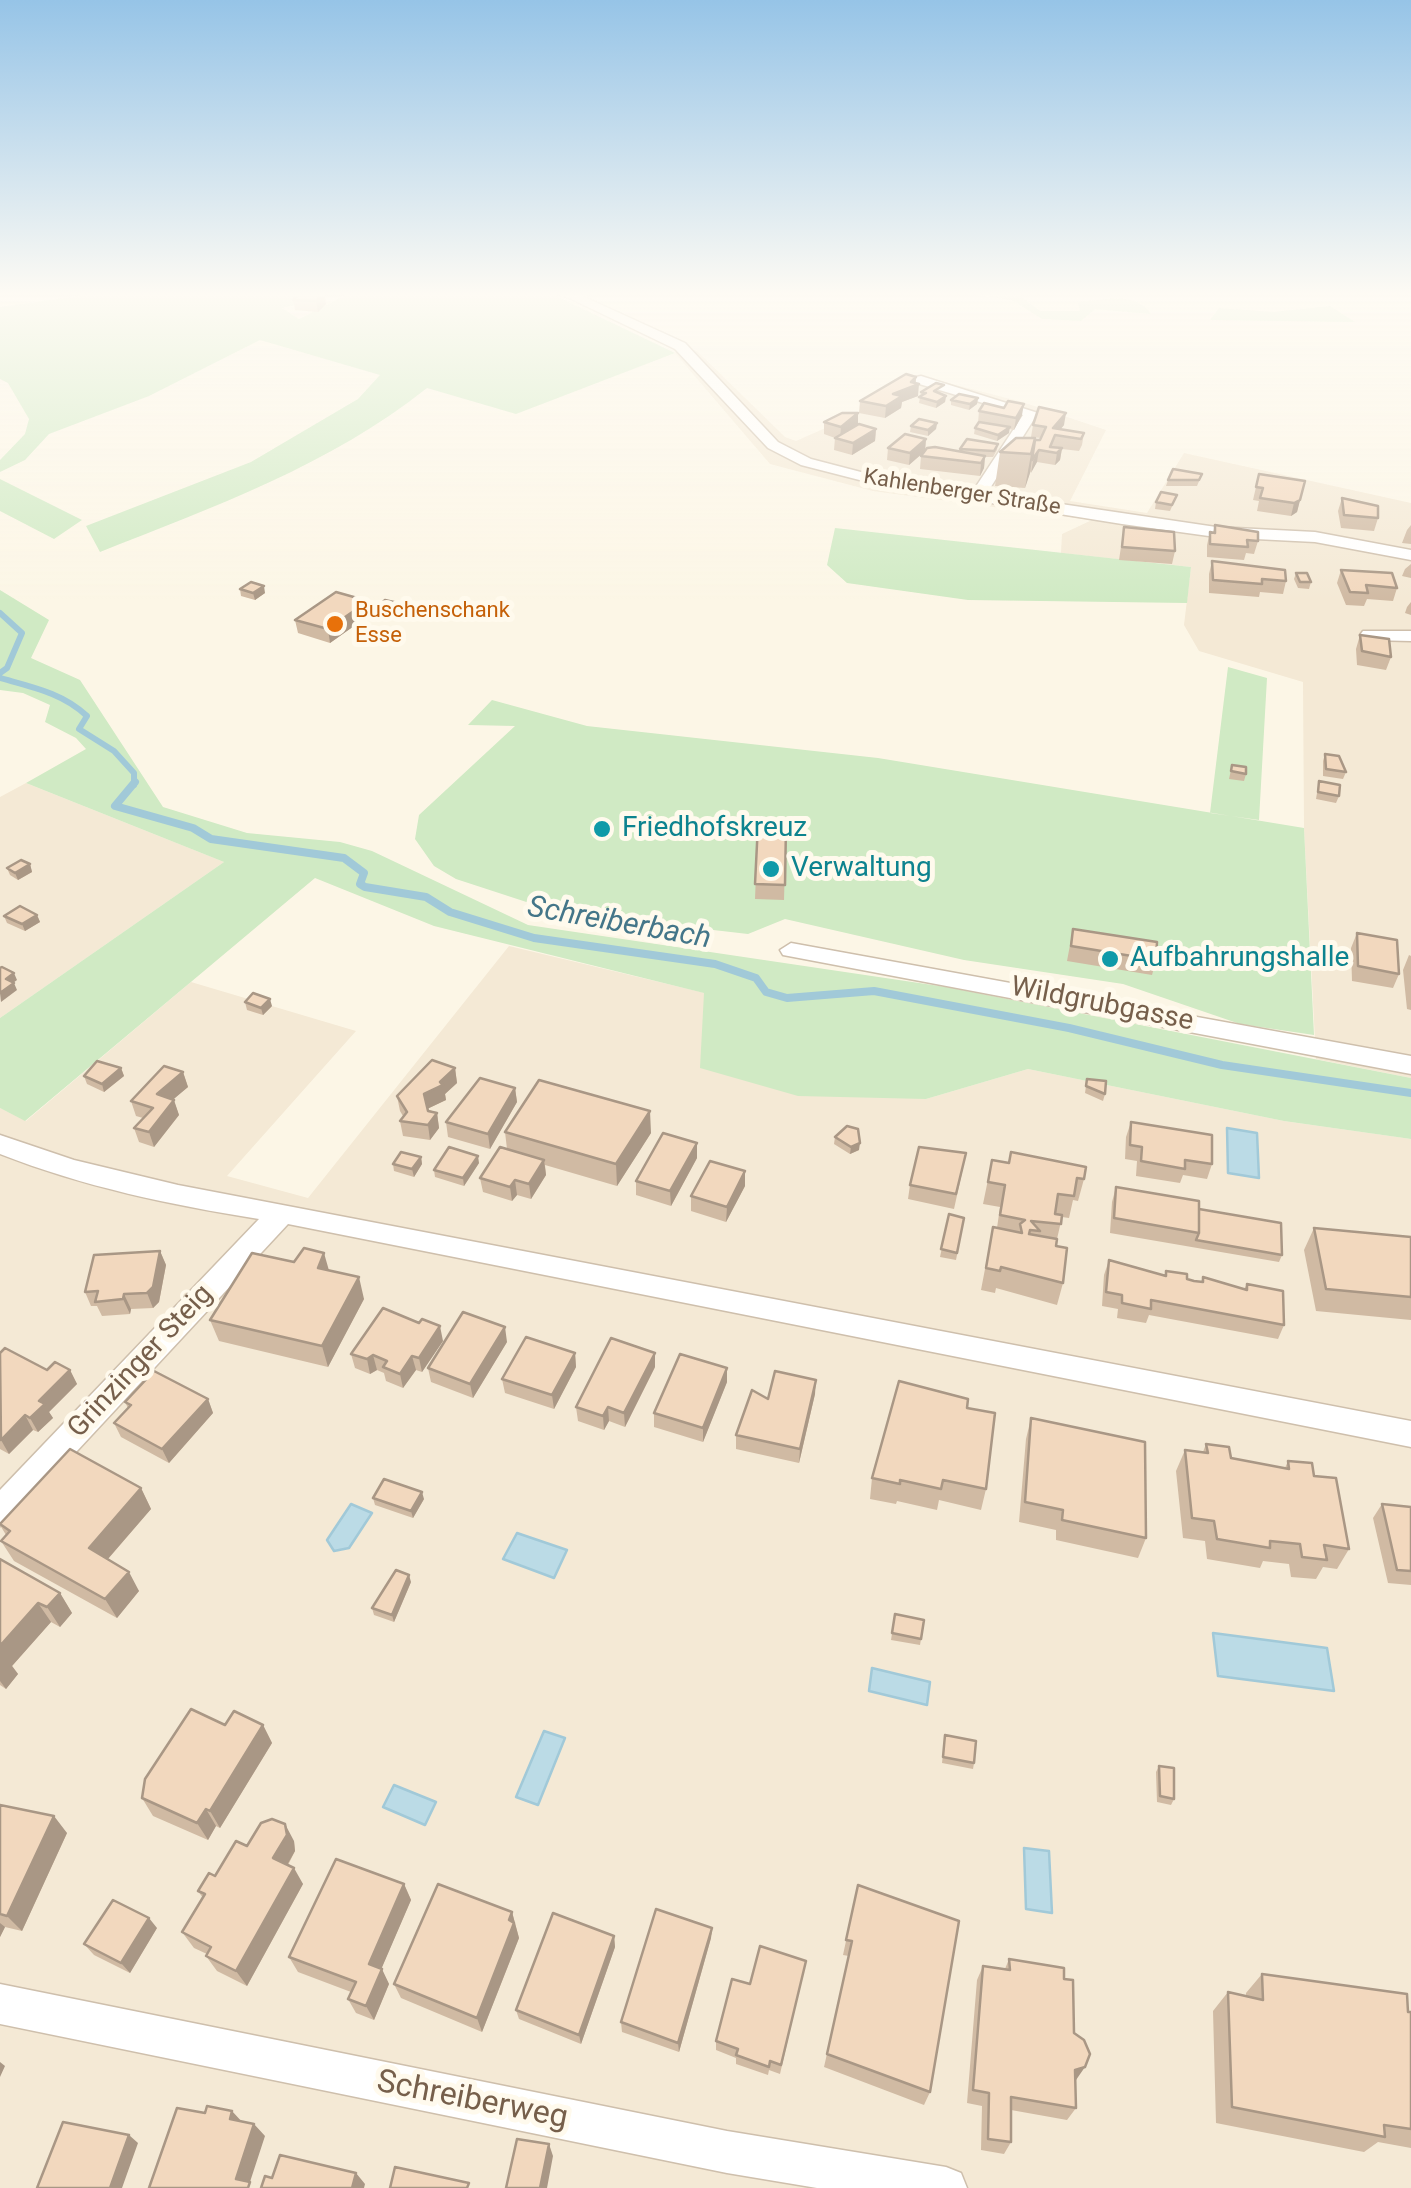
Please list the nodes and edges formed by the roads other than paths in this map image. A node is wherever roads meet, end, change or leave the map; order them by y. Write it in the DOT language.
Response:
graph roads {
  1 [pos="730,397"];
  2 [pos="979,397"];
  3 [pos="978,496"];
  4 [pos="1411,555"];
  5 [pos="1369,635"];
  6 [pos="1411,636"];
  7 [pos="791,950"];
  8 [pos="1411,1065"];
  9 [pos="0,1144"];
  10 [pos="282,1213"];
  11 [pos="1411,1434"];
  12 [pos="0,1512"];
  13 [pos="0,2004"];
  14 [pos="946,2188"];
  1 -- 3 [label="street, Kahlenberger Straße"];
  2 -- 3 [label="street"];
  3 -- 4 [label="street, Kahlenberger Straße"];
  5 -- 6 [label="street"];
  7 -- 8 [label="street, Wildgrubgasse"];
  9 -- 10 [label="street"];
  10 -- 11 [label="street"];
  10 -- 12 [label="street, Grinzinger Steig"];
  13 -- 14 [label="street, Schreiberweg"];
}
